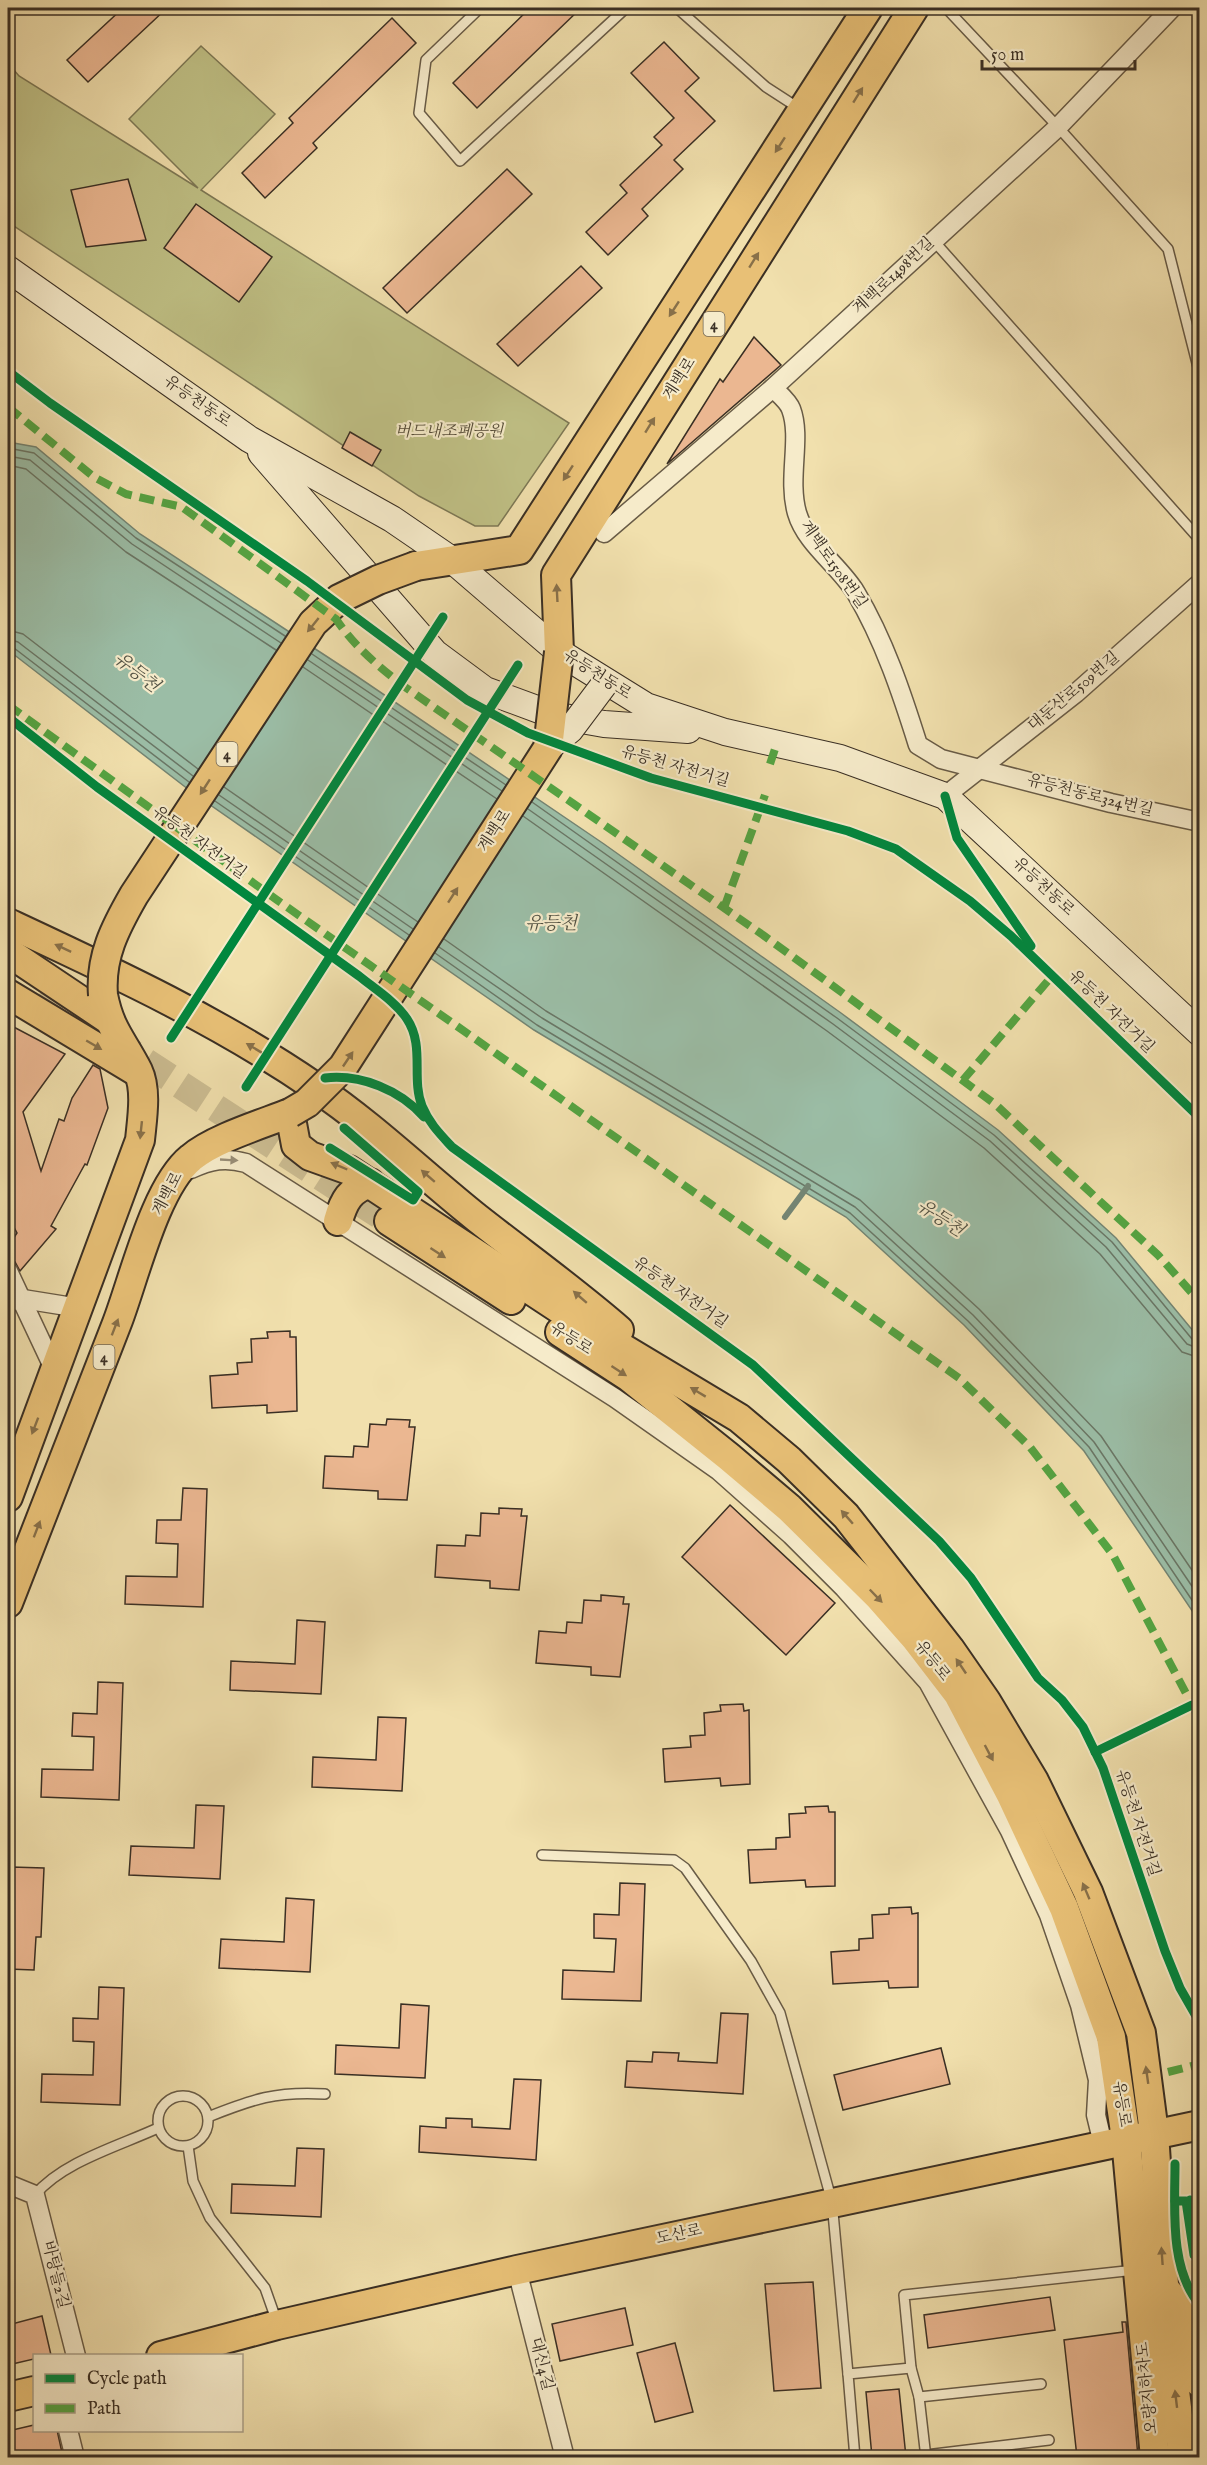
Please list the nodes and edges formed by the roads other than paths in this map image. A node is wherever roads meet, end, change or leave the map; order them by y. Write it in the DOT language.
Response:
graph roads {
  1 [pos="480,8"];
  2 [pos="626,8"];
  3 [pos="678,8"];
  4 [pos="868,8"];
  5 [pos="914,8"];
  6 [pos="946,8"];
  7 [pos="1172,8"];
  8 [pos="802,110"];
  9 [pos="1058,127"];
  10 [pos="933,240"];
  11 [pos="8,268"];
  12 [pos="1200,375"];
  13 [pos="773,388"];
  14 [pos="249,439"];
  15 [pos="604,533"];
  16 [pos="1200,540"];
  17 [pos="452,560"];
  18 [pos="1200,583"];
  19 [pos="560,652"];
  20 [pos="606,682"];
  21 [pos="725,732"];
  22 [pos="548,748"];
  23 [pos="981,768"];
  24 [pos="945,796"];
  25 [pos="1200,822"];
  26 [pos="8,923"];
  27 [pos="8,952"];
  28 [pos="8,972"];
  29 [pos="40,993"];
  30 [pos="71,993"];
  31 [pos="8,994"];
  32 [pos="105,1007"];
  33 [pos="55,1023"];
  34 [pos="1200,1033"];
  35 [pos="139,1072"];
  36 [pos="290,1113"];
  37 [pos="174,1176"];
  38 [pos="370,1183"];
  39 [pos="338,1221"];
  40 [pos="389,1221"];
  41 [pos="8,1271"];
  42 [pos="15,1300"];
  43 [pos="79,1308"];
  44 [pos="56,1371"];
  45 [pos="672,1376"];
  46 [pos="8,1497"];
  47 [pos="8,1603"];
  48 [pos="963,1724"];
  49 [pos="542,1855"];
  50 [pos="325,2094"];
  51 [pos="208,2117"];
  52 [pos="1200,2125"];
  53 [pos="158,2128"];
  54 [pos="1159,2132"];
  55 [pos="1114,2142"];
  56 [pos="188,2146"];
  57 [pos="8,2184"];
  58 [pos="35,2195"];
  59 [pos="832,2202"];
  60 [pos="517,2270"];
  61 [pos="1149,2297"];
  62 [pos="277,2325"];
  63 [pos="76,2354"];
  64 [pos="165,2354"];
  65 [pos="911,2368"];
  66 [pos="848,2374"];
  67 [pos="1200,2383"];
  68 [pos="1041,2384"];
  69 [pos="33,2391"];
  70 [pos="8,2397"];
  71 [pos="919,2397"];
  72 [pos="69,2432"];
  73 [pos="1049,2440"];
  74 [pos="926,2456"];
  75 [pos="75,2457"];
  76 [pos="565,2457"];
  77 [pos="855,2457"];
  78 [pos="1139,2457"];
  79 [pos="1155,2457"];
  80 [pos="1183,2457"];
  1 -- 2 [label="lane"];
  3 -- 8 [label="lane"];
  4 -- 8 [label="main road, 4"];
  19 -- 5 [label="main road, 계백로 / 4, one-way"];
  6 -- 9 [label="lane"];
  7 -- 9 [label="street, 계백로1498번길"];
  8 -- 17 [label="main road, 4, one-way"];
  9 -- 10 [label="street, 계백로1498번길"];
  9 -- 12 [label="lane"];
  10 -- 13 [label="street, 계백로1498번길"];
  10 -- 16 [label="lane"];
  11 -- 14 [label="main road, 유등천동로"];
  13 -- 15 [label="street, 계백로1498번길"];
  13 -- 23 [label="street, 계백로1508번길"];
  14 -- 17 [label="main road, 유등천동로"];
  14 -- 21 [label="main road"];
  17 -- 19 [label="main road, 유등천동로"];
  17 -- 32 [label="main road, 4, one-way, bridge"];
  18 -- 23 [label="street, 대둔산로509번길"];
  19 -- 20 [label="main road, 유등천동로"];
  19 -- 22 [label="main road, 계백로 / 4, bridge"];
  20 -- 21 [label="main road, 유등천동로"];
  20 -- 22 [label="main road, bridge"];
  21 -- 24 [label="main road, 유등천동로"];
  36 -- 22 [label="main road, 계백로 / 4, one-way, bridge"];
  23 -- 24 [label="street, 대둔산로509번길"];
  23 -- 25 [label="street, 유등천동로324번길"];
  24 -- 34 [label="main road, 유등천동로"];
  45 -- 26 [label="main road, one-way"];
  27 -- 30 [label="main road"];
  28 -- 29 [label="main road"];
  30 -- 32 [label="main road"];
  30 -- 33 [label="main road"];
  31 -- 33 [label="main road"];
  32 -- 35 [label="main road"];
  33 -- 35 [label="main road, one-way"];
  35 -- 43 [label="main road, one-way"];
  36 -- 37 [label="main road, 계백로 / 4"];
  38 -- 36 [label="main road, one-way"];
  37 -- 39 [label="street, one-way"];
  47 -- 37 [label="main road, 계백로 / 4, one-way"];
  38 -- 39 [label="main road"];
  38 -- 45 [label="main road"];
  39 -- 48 [label="street"];
  40 -- 48 [label="main road, 유등로, one-way"];
  41 -- 42 [label="street"];
  42 -- 43 [label="street"];
  42 -- 44 [label="street"];
  43 -- 44 [label="main road"];
  44 -- 46 [label="main road, one-way"];
  54 -- 45 [label="main road, 유등로, one-way"];
  48 -- 55 [label="main road, 유등로"];
  49 -- 59 [label="lane"];
  50 -- 51 [label="lane"];
  51 -- 53 [label="lane"];
  51 -- 56 [label="lane"];
  52 -- 54 [label="main road, 도산로"];
  53 -- 56 [label="lane"];
  53 -- 58 [label="lane"];
  54 -- 55 [label="main road, 도산로"];
  61 -- 54 [label="main road, 유등로, one-way"];
  55 -- 59 [label="main road, 도산로"];
  55 -- 61 [label="main road, 유등로"];
  56 -- 62 [label="lane"];
  57 -- 58 [label="street"];
  58 -- 63 [label="street, 바탕들2길"];
  59 -- 60 [label="main road, 도산로"];
  59 -- 66 [label="lane"];
  60 -- 62 [label="main road, 도산로"];
  60 -- 76 [label="street, 대신4길"];
  61 -- 65 [label="lane"];
  61 -- 67 [label="main road"];
  61 -- 78 [label="main road"];
  61 -- 79 [label="main road, 오량지하차도"];
  80 -- 61 [label="main road, 오량지하차도, one-way"];
  62 -- 64 [label="main road, 도산로"];
  65 -- 66 [label="lane"];
  65 -- 71 [label="lane"];
  66 -- 77 [label="lane"];
  68 -- 71 [label="lane"];
  69 -- 70 [label="main road"];
  71 -- 74 [label="lane"];
  72 -- 75 [label="street"];
  73 -- 74 [label="lane"];
}
